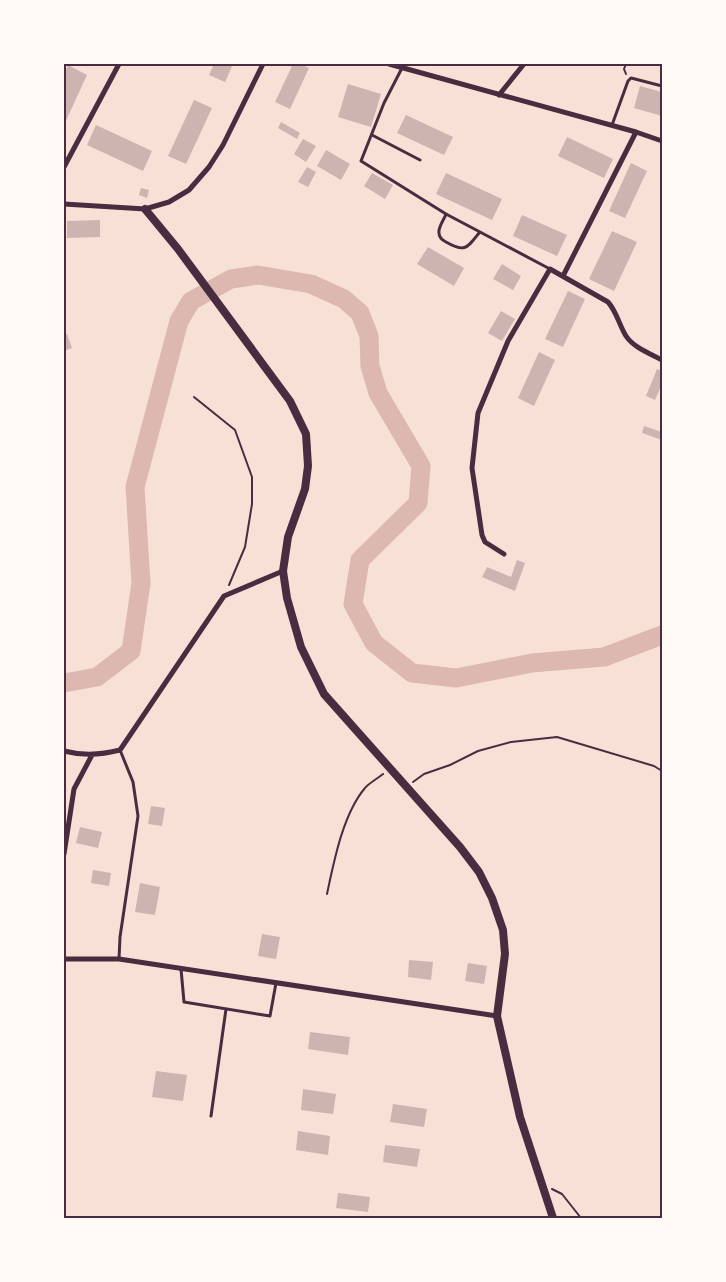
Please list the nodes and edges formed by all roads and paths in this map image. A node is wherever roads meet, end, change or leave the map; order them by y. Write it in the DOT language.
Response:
graph roads {
  1 [pos="119,64"];
  2 [pos="263,64"];
  3 [pos="389,64"];
  4 [pos="524,64"];
  5 [pos="626,64"];
  6 [pos="396,65"];
  7 [pos="402,68"];
  8 [pos="628,81"];
  9 [pos="662,86"];
  10 [pos="498,95"];
  11 [pos="612,125"];
  12 [pos="636,132"];
  13 [pos="372,135"];
  14 [pos="662,141"];
  15 [pos="420,160"];
  16 [pos="64,168"];
  17 [pos="64,204"];
  18 [pos="146,209"];
  19 [pos="446,214"];
  20 [pos="479,233"];
  21 [pos="550,269"];
  22 [pos="563,276"];
  23 [pos="662,360"];
  24 [pos="194,397"];
  25 [pos="504,554"];
  26 [pos="283,571"];
  27 [pos="224,596"];
  28 [pos="120,750"];
  29 [pos="64,751"];
  30 [pos="92,755"];
  31 [pos="391,769"];
  32 [pos="662,771"];
  33 [pos="407,786"];
  34 [pos="64,854"];
  35 [pos="327,894"];
  36 [pos="64,959"];
  37 [pos="119,959"];
  38 [pos="181,969"];
  39 [pos="276,983"];
  40 [pos="226,1009"];
  41 [pos="497,1016"];
  42 [pos="211,1116"];
  43 [pos="543,1185"];
  44 [pos="553,1218"];
  45 [pos="582,1218"];
  1 -- 16 [label="street"];
  2 -- 18 [label="street"];
  3 -- 6 [label="street"];
  4 -- 10 [label="street"];
  5 -- 8 [label="path"];
  6 -- 7 [label="street"];
  7 -- 10 [label="street"];
  7 -- 13 [label="lane"];
  8 -- 9 [label="lane"];
  8 -- 11 [label="lane"];
  10 -- 11 [label="street"];
  11 -- 12 [label="street"];
  12 -- 14 [label="street"];
  12 -- 22 [label="street"];
  13 -- 15 [label="lane"];
  13 -- 19 [label="lane"];
  17 -- 18 [label="street"];
  18 -- 26 [label="street"];
  19 -- 20 [label="lane"];
  19 -- 20 [label="lane"];
  20 -- 21 [label="lane"];
  21 -- 22 [label="street"];
  21 -- 25 [label="street"];
  22 -- 23 [label="street"];
  24 -- 27 [label="path"];
  26 -- 27 [label="street"];
  26 -- 31 [label="street"];
  27 -- 28 [label="street"];
  28 -- 30 [label="street"];
  28 -- 37 [label="lane"];
  29 -- 30 [label="street"];
  30 -- 34 [label="street"];
  31 -- 33 [label="street"];
  31 -- 35 [label="path"];
  32 -- 33 [label="path"];
  33 -- 41 [label="street"];
  36 -- 37 [label="street"];
  37 -- 38 [label="street"];
  38 -- 39 [label="street"];
  38 -- 40 [label="lane"];
  39 -- 40 [label="lane"];
  39 -- 41 [label="street"];
  40 -- 42 [label="lane"];
  41 -- 43 [label="street"];
  43 -- 44 [label="street"];
  43 -- 45 [label="path"];
}
